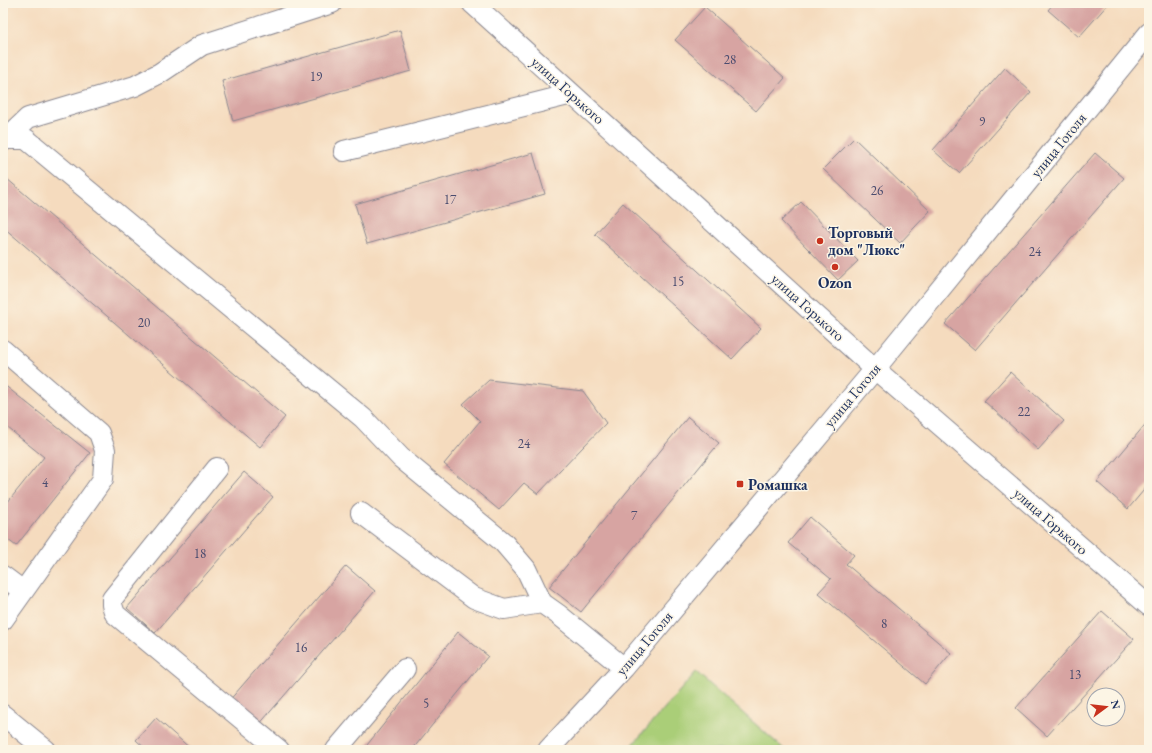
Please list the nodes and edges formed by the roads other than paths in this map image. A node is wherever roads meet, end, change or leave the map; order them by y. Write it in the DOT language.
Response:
graph roads {
  1 [pos="332,3"];
  2 [pos="472,3"];
  3 [pos="1147,40"];
  4 [pos="572,94"];
  5 [pos="28,118"];
  6 [pos="3,120"];
  7 [pos="5,140"];
  8 [pos="344,151"];
  9 [pos="3,350"];
  10 [pos="875,369"];
  11 [pos="217,468"];
  12 [pos="361,513"];
  13 [pos="3,576"];
  14 [pos="23,591"];
  15 [pos="542,603"];
  16 [pos="1149,606"];
  17 [pos="3,620"];
  18 [pos="624,668"];
  19 [pos="405,669"];
  20 [pos="3,715"];
  21 [pos="46,750"];
  22 [pos="279,750"];
  23 [pos="336,750"];
  24 [pos="548,750"];
  1 -- 5 [label="street"];
  2 -- 4 [label="street, улица Горького"];
  3 -- 10 [label="street, улица Гоголя"];
  4 -- 8 [label="street"];
  4 -- 10 [label="street, улица Горького"];
  5 -- 6 [label="street"];
  5 -- 7 [label="street"];
  7 -- 15 [label="street"];
  9 -- 14 [label="street"];
  10 -- 16 [label="street, улица Горького"];
  10 -- 18 [label="street, улица Гоголя"];
  11 -- 22 [label="street"];
  12 -- 15 [label="street"];
  13 -- 14 [label="street"];
  14 -- 17 [label="street"];
  15 -- 18 [label="street"];
  18 -- 24 [label="street, улица Гоголя"];
  19 -- 23 [label="street"];
  20 -- 21 [label="street"];
}
